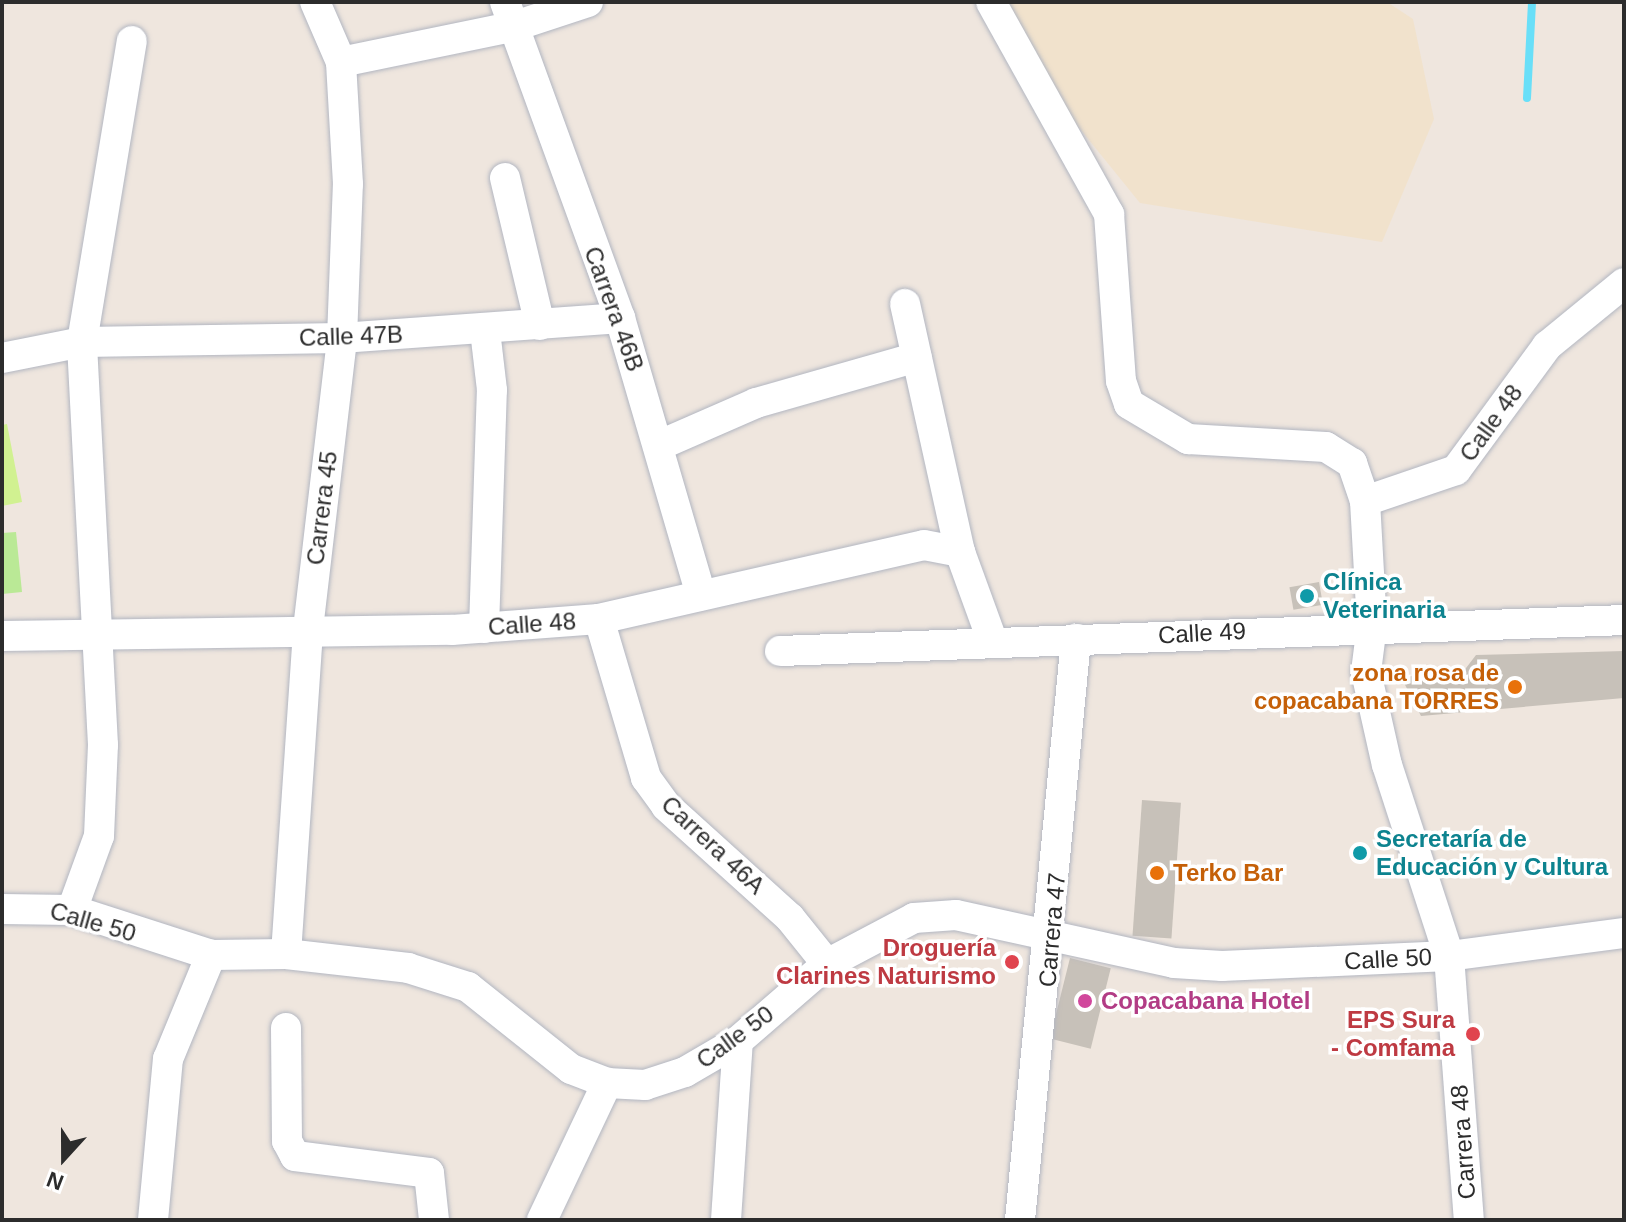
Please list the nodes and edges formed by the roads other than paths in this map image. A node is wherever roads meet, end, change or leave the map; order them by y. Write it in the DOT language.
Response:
graph roads {
  1 [pos="315,2"];
  2 [pos="588,2"];
  3 [pos="991,2"];
  4 [pos="508,15"];
  5 [pos="132,41"];
  6 [pos="341,62"];
  7 [pos="505,178"];
  8 [pos="1624,283"];
  9 [pos="905,304"];
  10 [pos="620,318"];
  11 [pos="540,325"];
  12 [pos="485,330"];
  13 [pos="342,338"];
  14 [pos="82,342"];
  15 [pos="917,357"];
  16 [pos="2,358"];
  17 [pos="660,445"];
  18 [pos="1365,501"];
  19 [pos="960,552"];
  20 [pos="701,595"];
  21 [pos="599,619"];
  22 [pos="1624,620"];
  23 [pos="1372,625"];
  24 [pos="484,628"];
  25 [pos="308,629"];
  26 [pos="95,634"];
  27 [pos="2,636"];
  28 [pos="1076,639"];
  29 [pos="992,640"];
  30 [pos="780,651"];
  31 [pos="2,909"];
  32 [pos="72,910"];
  33 [pos="1624,933"];
  34 [pos="1052,936"];
  35 [pos="286,954"];
  36 [pos="211,955"];
  37 [pos="1449,956"];
  38 [pos="827,964"];
  39 [pos="286,1028"];
  40 [pos="738,1041"];
  41 [pos="607,1083"];
  42 [pos="153,1220"];
  43 [pos="434,1220"];
  44 [pos="542,1220"];
  45 [pos="726,1220"];
  46 [pos="1020,1220"];
  47 [pos="1469,1220"];
  1 -- 6 [label="street"];
  2 -- 4 [label="street"];
  3 -- 18 [label="street"];
  4 -- 6 [label="street"];
  4 -- 10 [label="street, Carrera 46B"];
  5 -- 14 [label="street"];
  6 -- 13 [label="street, Carrera 45"];
  7 -- 11 [label="street"];
  8 -- 18 [label="street, Calle 48"];
  9 -- 15 [label="street"];
  10 -- 11 [label="street, Calle 47B"];
  10 -- 17 [label="street, Carrera 46B"];
  11 -- 12 [label="street, Calle 47B"];
  12 -- 13 [label="street, Calle 47B"];
  12 -- 24 [label="street"];
  13 -- 14 [label="street, Calle 47B"];
  13 -- 25 [label="street, Carrera 45"];
  14 -- 16 [label="street, Calle 47B"];
  14 -- 26 [label="street"];
  15 -- 17 [label="street"];
  15 -- 19 [label="street"];
  17 -- 20 [label="street, Carrera 46B"];
  18 -- 23 [label="street, Carrera 48"];
  19 -- 20 [label="street, Calle 48"];
  19 -- 29 [label="street"];
  20 -- 21 [label="street, Calle 48"];
  21 -- 24 [label="street, Calle 48"];
  21 -- 38 [label="street, Carrera 46A"];
  22 -- 23 [label="street, Calle 49"];
  23 -- 28 [label="street, Calle 49"];
  23 -- 37 [label="street, Carrera 48"];
  24 -- 25 [label="street, Calle 48"];
  25 -- 26 [label="street, Calle 48"];
  25 -- 35 [label="street, Carrera 45"];
  26 -- 27 [label="street, Calle 48"];
  26 -- 32 [label="street"];
  28 -- 29 [label="street, Calle 49"];
  28 -- 34 [label="street, Carrera 47"];
  29 -- 30 [label="street, Calle 49"];
  31 -- 32 [label="street, Calle 50"];
  32 -- 36 [label="street, Calle 50"];
  33 -- 37 [label="street, Calle 50"];
  34 -- 37 [label="street, Calle 50"];
  34 -- 38 [label="street, Calle 50"];
  34 -- 46 [label="street, Carrera 47"];
  35 -- 36 [label="street, Calle 50"];
  35 -- 41 [label="street, Calle 50"];
  36 -- 42 [label="street"];
  37 -- 47 [label="street, Carrera 48"];
  38 -- 40 [label="street, Calle 50"];
  39 -- 43 [label="street"];
  40 -- 41 [label="street, Calle 50"];
  40 -- 45 [label="street"];
  41 -- 44 [label="street"];
}
